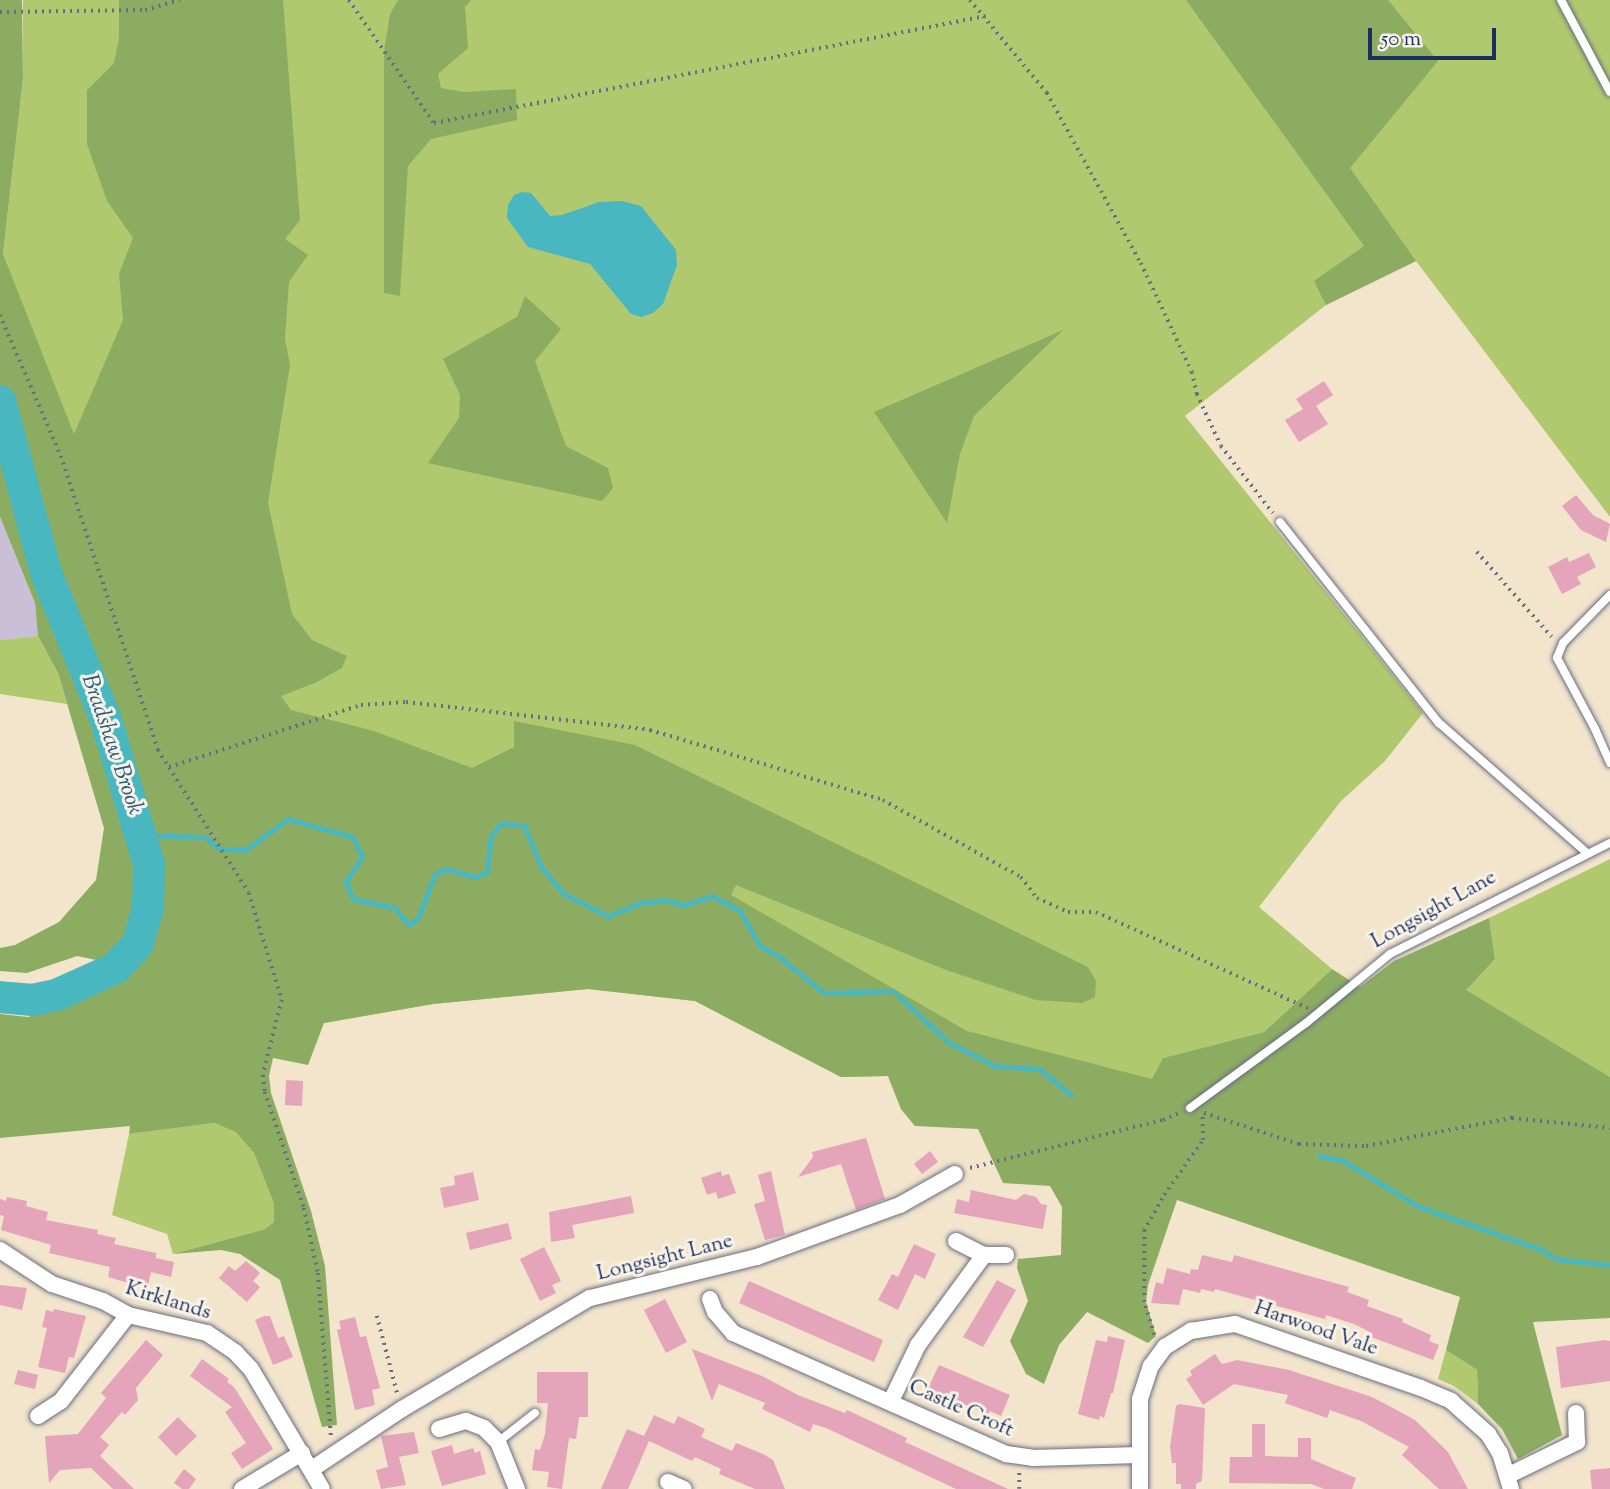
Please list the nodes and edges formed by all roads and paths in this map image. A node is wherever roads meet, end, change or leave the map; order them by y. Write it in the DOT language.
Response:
graph roads {
  1 [pos="180,0"];
  2 [pos="349,0"];
  3 [pos="970,0"];
  4 [pos="1561,0"];
  5 [pos="0,12"];
  6 [pos="986,16"];
  7 [pos="1610,92"];
  8 [pos="0,315"];
  9 [pos="1280,522"];
  10 [pos="1477,552"];
  11 [pos="1610,595"];
  12 [pos="1560,647"];
  13 [pos="1610,763"];
  14 [pos="169,767"];
  15 [pos="1610,842"];
  16 [pos="1586,852"];
  17 [pos="1318,1013"];
  18 [pos="1200,1101"];
  19 [pos="1190,1108"];
  20 [pos="1202,1113"];
  21 [pos="1610,1128"];
  22 [pos="955,1174"];
  23 [pos="956,1241"];
  24 [pos="0,1250"];
  25 [pos="984,1255"];
  26 [pos="1006,1255"];
  27 [pos="710,1309"];
  28 [pos="128,1315"];
  29 [pos="377,1316"];
  30 [pos="1165,1347"];
  31 [pos="891,1401"];
  32 [pos="402,1409"];
  33 [pos="535,1412"];
  34 [pos="1576,1413"];
  35 [pos="38,1416"];
  36 [pos="439,1429"];
  37 [pos="498,1442"];
  38 [pos="337,1452"];
  39 [pos="302,1453"];
  40 [pos="1139,1455"];
  41 [pos="312,1469"];
  42 [pos="1510,1482"];
  43 [pos="242,1489"];
  44 [pos="322,1489"];
  45 [pos="517,1489"];
  46 [pos="1140,1489"];
  1 -- 5 [label="path"];
  2 -- 6 [label="path"];
  3 -- 6 [label="path"];
  4 -- 7 [label="lane"];
  6 -- 9 [label="path"];
  8 -- 14 [label="path"];
  9 -- 16 [label="lane"];
  10 -- 12 [label="path"];
  11 -- 12 [label="lane"];
  12 -- 13 [label="lane"];
  14 -- 17 [label="path"];
  14 -- 38 [label="path"];
  15 -- 16 [label="lane, Longsight Lane"];
  16 -- 17 [label="lane, Longsight Lane"];
  17 -- 18 [label="lane, Longsight Lane"];
  18 -- 19 [label="lane, Longsight Lane"];
  18 -- 20 [label="path"];
  19 -- 22 [label="path"];
  20 -- 21 [label="path"];
  20 -- 30 [label="path"];
  22 -- 32 [label="street, Longsight Lane"];
  23 -- 25 [label="street"];
  24 -- 28 [label="street, Kirklands"];
  25 -- 26 [label="street"];
  25 -- 31 [label="street, Castle Croft"];
  27 -- 31 [label="street, Castle Croft"];
  28 -- 35 [label="street"];
  28 -- 39 [label="street, Kirklands"];
  29 -- 32 [label="path"];
  30 -- 40 [label="street, Harwood Vale"];
  30 -- 42 [label="street, Harwood Vale"];
  31 -- 40 [label="street, Castle Croft"];
  32 -- 38 [label="street, Longsight Lane"];
  33 -- 37 [label="lane"];
  34 -- 42 [label="street"];
  36 -- 37 [label="street"];
  37 -- 45 [label="street"];
  38 -- 41 [label="street, Longsight Lane"];
  39 -- 41 [label="street, Kirklands"];
  39 -- 43 [label="street"];
  40 -- 46 [label="street, Harwood Vale"];
  41 -- 44 [label="street"];
}
